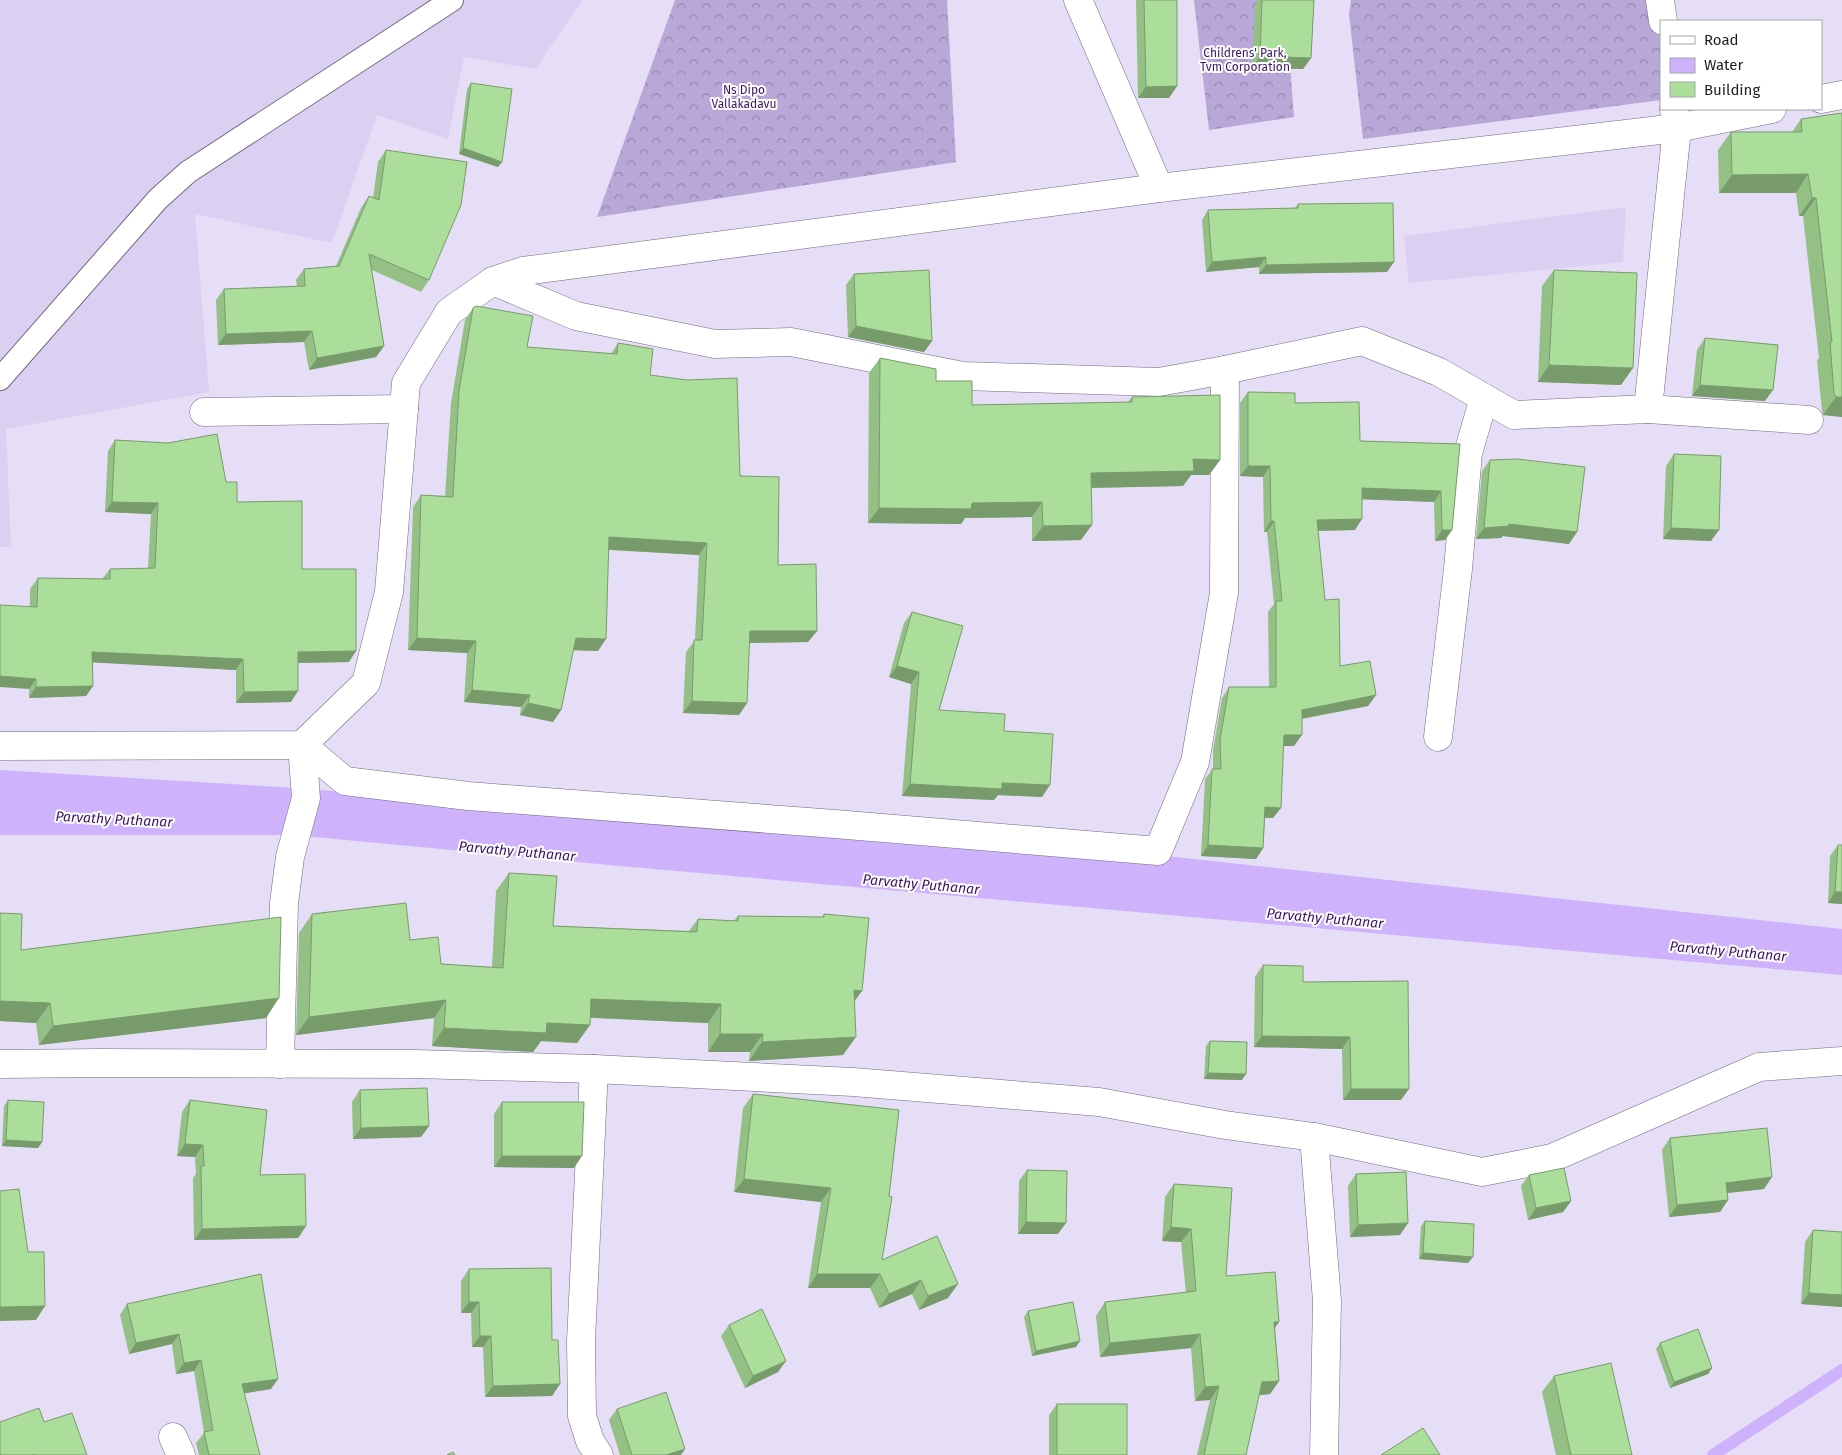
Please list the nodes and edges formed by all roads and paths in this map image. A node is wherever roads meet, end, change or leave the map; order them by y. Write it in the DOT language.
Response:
graph roads {
  1 [pos="452,0"];
  2 [pos="1078,0"];
  3 [pos="1660,0"];
  4 [pos="1663,20"];
  5 [pos="1842,95"];
  6 [pos="1822,99"];
  7 [pos="1761,110"];
  8 [pos="1676,118"];
  9 [pos="1159,188"];
  10 [pos="493,281"];
  11 [pos="1225,370"];
  12 [pos="0,379"];
  13 [pos="1484,398"];
  14 [pos="1648,409"];
  15 [pos="404,410"];
  16 [pos="204,412"];
  17 [pos="1809,420"];
  18 [pos="1438,737"];
  19 [pos="302,745"];
  20 [pos="0,746"];
  21 [pos="1842,1061"];
  22 [pos="0,1064"];
  23 [pos="280,1064"];
  24 [pos="594,1068"];
  25 [pos="1314,1137"];
  26 [pos="599,1455"];
  27 [pos="1324,1455"];
  1 -- 12 [label="lane"];
  2 -- 9 [label="street"];
  3 -- 4 [label="street"];
  5 -- 6 [label="street"];
  7 -- 8 [label="street"];
  8 -- 9 [label="street"];
  8 -- 14 [label="street"];
  9 -- 10 [label="street"];
  10 -- 11 [label="street"];
  10 -- 15 [label="street"];
  11 -- 13 [label="street"];
  11 -- 19 [label="street"];
  13 -- 14 [label="street"];
  13 -- 18 [label="street"];
  14 -- 17 [label="street"];
  15 -- 16 [label="street"];
  15 -- 19 [label="street"];
  19 -- 20 [label="street"];
  19 -- 23 [label="street"];
  21 -- 25 [label="street"];
  22 -- 23 [label="street"];
  23 -- 24 [label="street"];
  24 -- 25 [label="street"];
  24 -- 26 [label="street"];
  25 -- 27 [label="street"];
}
